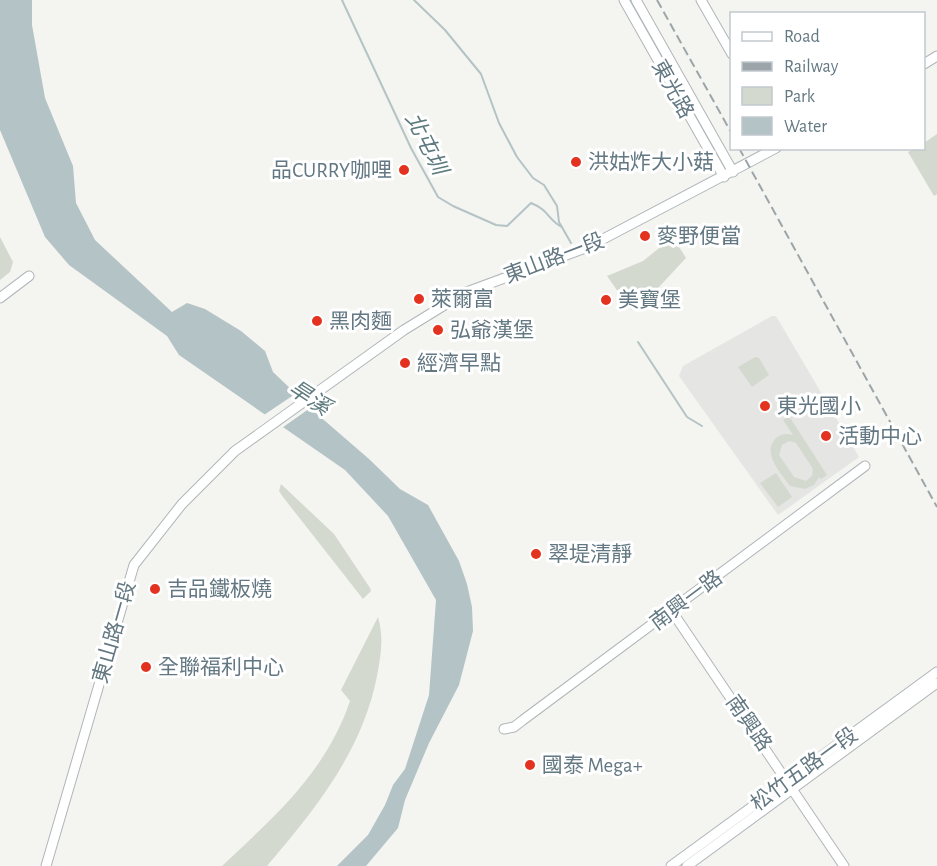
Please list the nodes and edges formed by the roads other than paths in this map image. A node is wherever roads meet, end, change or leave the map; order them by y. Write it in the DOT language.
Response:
graph roads {
  1 [pos="624,0"];
  2 [pos="636,0"];
  3 [pos="700,0"];
  4 [pos="730,51"];
  5 [pos="772,150"];
  6 [pos="728,174"];
  7 [pos="29,276"];
  8 [pos="0,298"];
  9 [pos="865,466"];
  10 [pos="671,610"];
  11 [pos="937,672"];
  12 [pos="937,683"];
  13 [pos="504,729"];
  14 [pos="791,785"];
  15 [pos="46,866"];
  16 [pos="671,866"];
  17 [pos="687,866"];
  18 [pos="844,866"];
  1 -- 6 [label="street, 東光路"];
  2 -- 6 [label="street, 東光路"];
  3 -- 4 [label="street"];
  5 -- 6 [label="street, 東山路一段"];
  6 -- 15 [label="street, 東山路一段"];
  7 -- 8 [label="street"];
  9 -- 10 [label="street, 南興一路"];
  10 -- 13 [label="street, 南興一路"];
  10 -- 14 [label="street, 南興路"];
  11 -- 14 [label="street, 松竹五路一段"];
  12 -- 14 [label="street, 松竹五路一段"];
  14 -- 16 [label="street, 松竹五路一段"];
  14 -- 17 [label="street, 松竹五路一段"];
  14 -- 18 [label="street, 南興路"];
}
